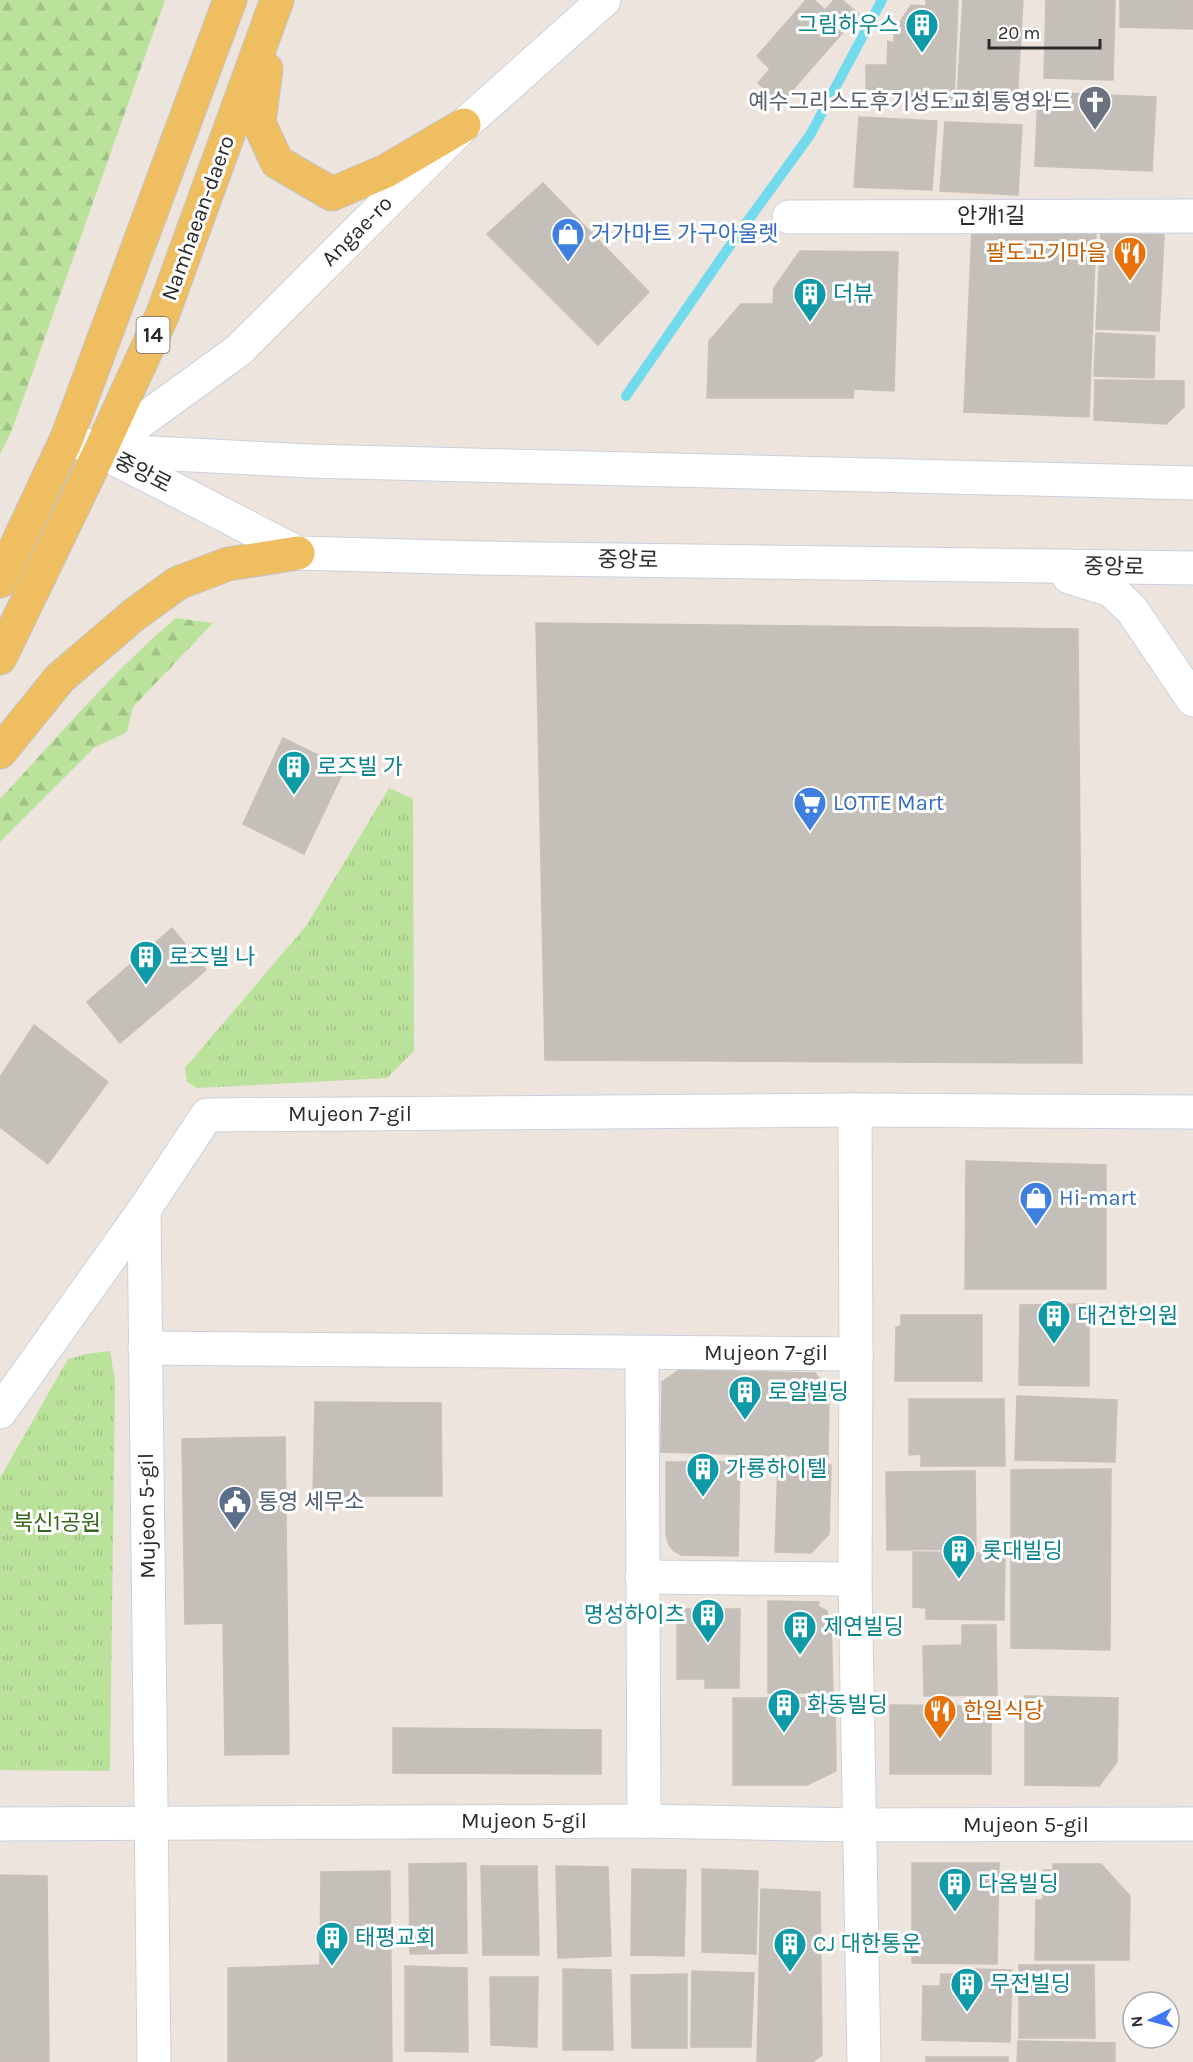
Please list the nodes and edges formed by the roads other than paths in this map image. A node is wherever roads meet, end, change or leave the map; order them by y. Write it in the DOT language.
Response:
graph roads {
  1 [pos="230,0"];
  2 [pos="604,0"];
  3 [pos="276,1"];
  4 [pos="464,124"];
  5 [pos="1193,216"];
  6 [pos="789,217"];
  7 [pos="67,438"];
  8 [pos="100,451"];
  9 [pos="1193,483"];
  10 [pos="298,553"];
  11 [pos="1033,566"];
  12 [pos="1193,568"];
  13 [pos="0,581"];
  14 [pos="0,658"];
  15 [pos="1193,700"];
  16 [pos="0,752"];
  17 [pos="855,1110"];
  18 [pos="1193,1112"];
  19 [pos="144,1210"];
  20 [pos="145,1348"];
  21 [pos="642,1353"];
  22 [pos="856,1354"];
  23 [pos="0,1412"];
  24 [pos="642,1577"];
  25 [pos="855,1579"];
  26 [pos="152,1821"];
  27 [pos="644,1821"];
  28 [pos="0,1824"];
  29 [pos="1193,1824"];
  30 [pos="860,1825"];
  31 [pos="154,2062"];
  32 [pos="864,2062"];
  1 -- 7 [label="main road, Namhaean-daero / 14"];
  2 -- 4 [label="street, Angae-ro"];
  3 -- 4 [label="main road"];
  3 -- 8 [label="main road, Namhaean-daero / 14"];
  4 -- 8 [label="street, Angae-ro"];
  5 -- 6 [label="street, 안개1길"];
  7 -- 8 [label="street"];
  7 -- 13 [label="main road, Namhaean-daero / 14"];
  8 -- 9 [label="street, 중앙로"];
  8 -- 10 [label="street, 중앙로"];
  8 -- 14 [label="main road, Namhaean-daero / 14"];
  10 -- 11 [label="street, 중앙로"];
  10 -- 16 [label="main road"];
  11 -- 12 [label="street, 중앙로"];
  11 -- 15 [label="street"];
  17 -- 18 [label="street, Mujeon 7-gil"];
  17 -- 19 [label="street, Mujeon 7-gil"];
  17 -- 22 [label="street, Mujeon 7-gil"];
  19 -- 20 [label="street, Mujeon 5-gil"];
  19 -- 23 [label="street, Mujeon 7-gil"];
  20 -- 21 [label="street, Mujeon 7-gil"];
  20 -- 26 [label="street, Mujeon 5-gil"];
  21 -- 22 [label="street, Mujeon 7-gil"];
  21 -- 24 [label="street"];
  22 -- 25 [label="street"];
  24 -- 25 [label="street"];
  24 -- 27 [label="street"];
  25 -- 30 [label="street"];
  26 -- 27 [label="street, Mujeon 5-gil"];
  26 -- 28 [label="street, Mujeon 5-gil"];
  26 -- 31 [label="street, Mujeon 5-gil"];
  27 -- 30 [label="street, Mujeon 5-gil"];
  29 -- 30 [label="street, Mujeon 5-gil"];
  30 -- 32 [label="street"];
}
